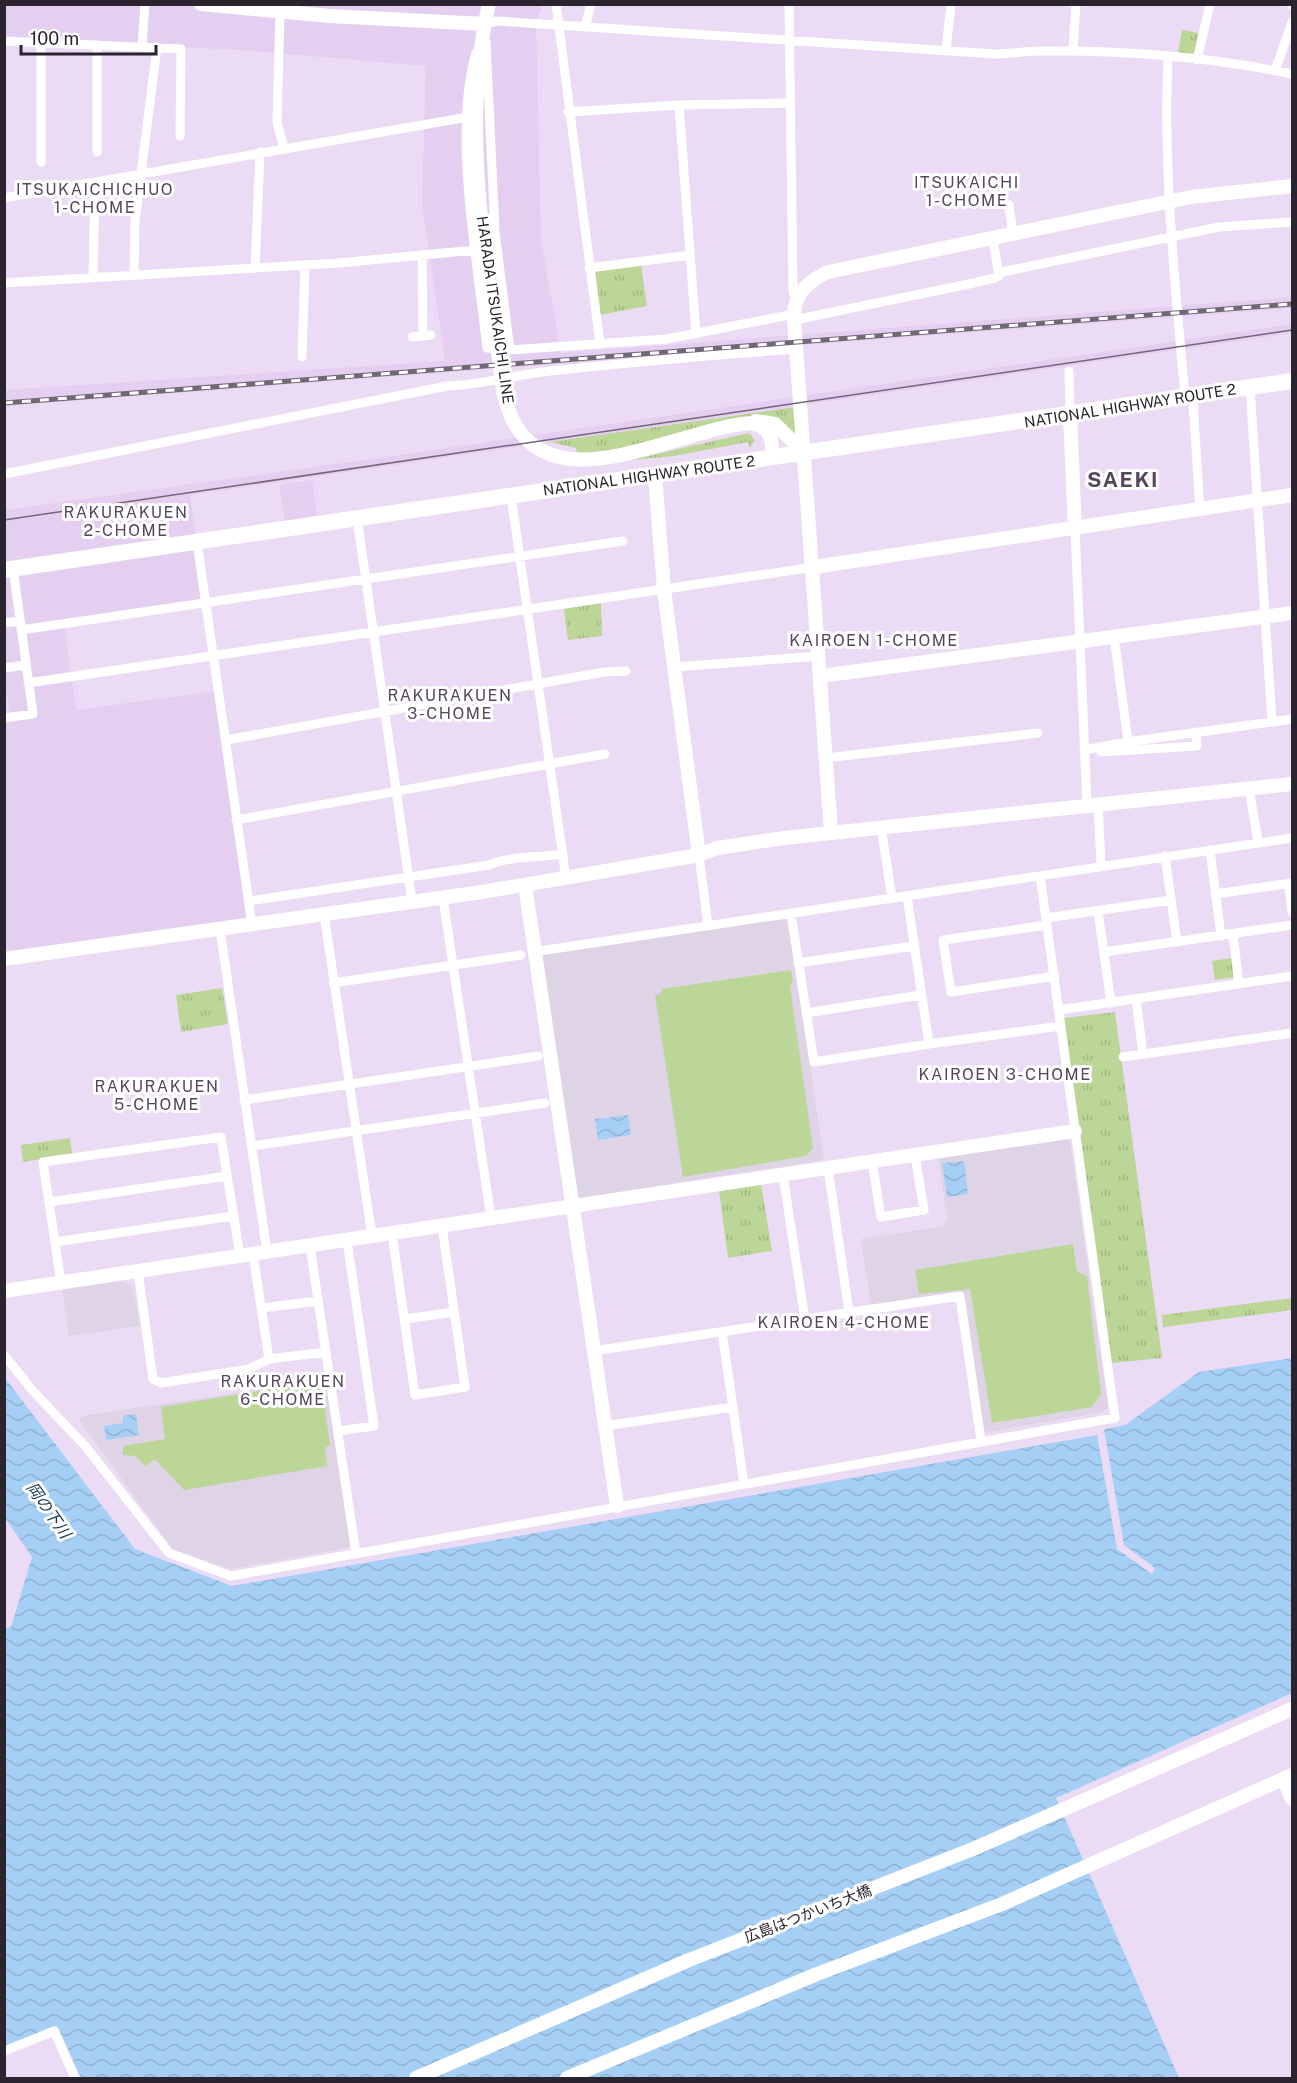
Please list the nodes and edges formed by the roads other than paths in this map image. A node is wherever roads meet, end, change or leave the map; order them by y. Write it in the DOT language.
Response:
graph roads {
  1 [pos="145,4"];
  2 [pos="201,4"];
  3 [pos="489,4"];
  4 [pos="556,4"];
  5 [pos="591,4"];
  6 [pos="789,4"];
  7 [pos="951,4"];
  8 [pos="1076,4"];
  9 [pos="1210,4"];
  10 [pos="280,12"];
  11 [pos="1293,22"];
  12 [pos="484,24"];
  13 [pos="558,25"];
  14 [pos="585,27"];
  15 [pos="789,39"];
  16 [pos="4,41"];
  17 [pos="41,43"];
  18 [pos="97,45"];
  19 [pos="142,46"];
  20 [pos="157,47"];
  21 [pos="946,50"];
  22 [pos="1073,51"];
  23 [pos="1168,57"];
  24 [pos="1197,60"];
  25 [pos="1275,71"];
  26 [pos="1293,74"];
  27 [pos="789,103"];
  28 [pos="680,105"];
  29 [pos="568,112"];
  30 [pos="468,117"];
  31 [pos="180,136"];
  32 [pos="284,148"];
  33 [pos="97,152"];
  34 [pos="260,152"];
  35 [pos="41,162"];
  36 [pos="142,175"];
  37 [pos="95,183"];
  38 [pos="1293,186"];
  39 [pos="4,198"];
  40 [pos="1168,202"];
  41 [pos="1009,205"];
  42 [pos="1293,222"];
  43 [pos="1013,235"];
  44 [pos="1173,236"];
  45 [pos="993,240"];
  46 [pos="481,248"];
  47 [pos="422,255"];
  48 [pos="690,255"];
  49 [pos="305,265"];
  50 [pos="255,268"];
  51 [pos="589,268"];
  52 [pos="134,274"];
  53 [pos="999,276"];
  54 [pos="93,277"];
  55 [pos="4,283"];
  56 [pos="795,312"];
  57 [pos="696,334"];
  58 [pos="412,337"];
  59 [pos="600,344"];
  60 [pos="510,350"];
  61 [pos="796,350"];
  62 [pos="302,357"];
  63 [pos="1070,370"];
  64 [pos="1293,381"];
  65 [pos="1250,387"];
  66 [pos="1185,397"];
  67 [pos="1070,416"];
  68 [pos="745,424"];
  69 [pos="805,453"];
  70 [pos="771,458"];
  71 [pos="4,474"];
  72 [pos="655,475"];
  73 [pos="1293,495"];
  74 [pos="511,496"];
  75 [pos="1256,500"];
  76 [pos="1200,509"];
  77 [pos="357,518"];
  78 [pos="1076,528"];
  79 [pos="623,541"];
  80 [pos="197,542"];
  81 [pos="520,555"];
  82 [pos="814,567"];
  83 [pos="9,569"];
  84 [pos="366,578"];
  85 [pos="664,590"];
  86 [pos="205,602"];
  87 [pos="527,610"];
  88 [pos="1293,613"];
  89 [pos="1264,617"];
  90 [pos="4,623"];
  91 [pos="20,625"];
  92 [pos="374,633"];
  93 [pos="1114,637"];
  94 [pos="1079,642"];
  95 [pos="819,656"];
  96 [pos="213,657"];
  97 [pos="26,665"];
  98 [pos="4,668"];
  99 [pos="675,668"];
  100 [pos="626,671"];
  101 [pos="821,676"];
  102 [pos="28,683"];
  103 [pos="539,684"];
  104 [pos="386,712"];
  105 [pos="4,718"];
  106 [pos="1293,719"];
  107 [pos="1272,722"];
  108 [pos="1196,732"];
  109 [pos="1038,733"];
  110 [pos="226,740"];
  111 [pos="1128,746"];
  112 [pos="1084,750"];
  113 [pos="605,754"];
  114 [pos="826,758"];
  115 [pos="550,765"];
  116 [pos="1293,784"];
  117 [pos="1249,788"];
  118 [pos="396,792"];
  119 [pos="1093,805"];
  120 [pos="236,820"];
  121 [pos="881,826"];
  122 [pos="831,832"];
  123 [pos="1293,838"];
  124 [pos="1258,842"];
  125 [pos="1210,850"];
  126 [pos="563,854"];
  127 [pos="699,855"];
  128 [pos="1165,856"];
  129 [pos="1101,864"];
  130 [pos="1040,876"];
  131 [pos="409,877"];
  132 [pos="566,878"];
  133 [pos="1291,883"];
  134 [pos="525,885"];
  135 [pos="1215,894"];
  136 [pos="907,896"];
  137 [pos="443,898"];
  138 [pos="892,898"];
  139 [pos="1171,900"];
  140 [pos="249,901"];
  141 [pos="412,901"];
  142 [pos="1098,911"];
  143 [pos="1293,912"];
  144 [pos="324,914"];
  145 [pos="791,914"];
  146 [pos="1046,921"];
  147 [pos="252,925"];
  148 [pos="1293,925"];
  149 [pos="708,926"];
  150 [pos="220,929"];
  151 [pos="1233,934"];
  152 [pos="1221,936"];
  153 [pos="1177,942"];
  154 [pos="914,946"];
  155 [pos="1104,952"];
  156 [pos="527,953"];
  157 [pos="4,959"];
  158 [pos="798,963"];
  159 [pos="453,965"];
  160 [pos="1054,976"];
  161 [pos="1293,976"];
  162 [pos="333,983"];
  163 [pos="1239,984"];
  164 [pos="921,995"];
  165 [pos="1136,999"];
  166 [pos="1111,1003"];
  167 [pos="1059,1010"];
  168 [pos="806,1013"];
  169 [pos="1061,1026"];
  170 [pos="1293,1033"];
  171 [pos="929,1044"];
  172 [pos="1143,1054"];
  173 [pos="538,1056"];
  174 [pos="1123,1057"];
  175 [pos="469,1066"];
  176 [pos="348,1084"];
  177 [pos="244,1100"];
  178 [pos="545,1103"];
  179 [pos="476,1113"];
  180 [pos="356,1131"];
  181 [pos="1076,1131"];
  182 [pos="252,1146"];
  183 [pos="915,1155"];
  184 [pos="872,1161"];
  185 [pos="828,1168"];
  186 [pos="783,1175"];
  187 [pos="227,1176"];
  188 [pos="49,1202"];
  189 [pos="572,1207"];
  190 [pos="233,1216"];
  191 [pos="491,1218"];
  192 [pos="442,1226"];
  193 [pos="392,1233"];
  194 [pos="372,1236"];
  195 [pos="347,1240"];
  196 [pos="55,1242"];
  197 [pos="310,1246"];
  198 [pos="253,1254"];
  199 [pos="138,1271"];
  200 [pos="61,1283"];
  201 [pos="4,1291"];
  202 [pos="318,1301"];
  203 [pos="261,1308"];
  204 [pos="454,1312"];
  205 [pos="849,1312"];
  206 [pos="405,1319"];
  207 [pos="805,1320"];
  208 [pos="722,1332"];
  209 [pos="593,1351"];
  210 [pos="326,1352"];
  211 [pos="4,1355"];
  212 [pos="269,1359"];
  213 [pos="733,1407"];
  214 [pos="605,1426"];
  215 [pos="338,1431"];
  216 [pos="981,1441"];
  217 [pos="744,1484"];
  218 [pos="617,1506"];
  219 [pos="356,1554"];
  220 [pos="1288,1711"];
  221 [pos="1288,1777"];
  222 [pos="1293,1799"];
  223 [pos="4,2052"];
  224 [pos="75,2079"];
  225 [pos="416,2079"];
  226 [pos="567,2079"];
  1 -- 19 [label="street"];
  2 -- 10 [label="street"];
  3 -- 12 [label="street, HARADA ITSUKAICHI LINE"];
  4 -- 13 [label="street"];
  5 -- 14 [label="street"];
  6 -- 15 [label="street"];
  7 -- 21 [label="street"];
  8 -- 22 [label="street"];
  9 -- 24 [label="street"];
  10 -- 12 [label="street"];
  10 -- 32 [label="street"];
  11 -- 25 [label="street"];
  12 -- 13 [label="street"];
  12 -- 30 [label="street"];
  12 -- 46 [label="street, HARADA ITSUKAICHI LINE"];
  12 -- 60 [label="street"];
  13 -- 14 [label="street"];
  13 -- 29 [label="street"];
  14 -- 15 [label="street"];
  15 -- 21 [label="street"];
  15 -- 27 [label="street"];
  16 -- 17 [label="street"];
  17 -- 18 [label="street"];
  17 -- 35 [label="street"];
  18 -- 19 [label="street"];
  18 -- 33 [label="street"];
  19 -- 20 [label="street"];
  20 -- 31 [label="street"];
  20 -- 36 [label="street"];
  21 -- 22 [label="street"];
  22 -- 23 [label="street"];
  23 -- 24 [label="street"];
  23 -- 40 [label="street"];
  24 -- 25 [label="street"];
  25 -- 26 [label="street"];
  27 -- 28 [label="street"];
  27 -- 56 [label="street"];
  28 -- 29 [label="street"];
  28 -- 48 [label="street"];
  29 -- 51 [label="street"];
  30 -- 32 [label="street"];
  30 -- 46 [label="street"];
  32 -- 34 [label="street"];
  34 -- 36 [label="street"];
  34 -- 50 [label="street"];
  36 -- 37 [label="street"];
  36 -- 52 [label="street"];
  37 -- 39 [label="street"];
  37 -- 54 [label="street"];
  38 -- 40 [label="street"];
  40 -- 43 [label="street"];
  40 -- 44 [label="street"];
  41 -- 43 [label="street"];
  42 -- 44 [label="street"];
  43 -- 45 [label="street"];
  44 -- 53 [label="street"];
  44 -- 66 [label="street"];
  45 -- 53 [label="street"];
  45 -- 56 [label="street"];
  46 -- 47 [label="street"];
  46 -- 60 [label="street"];
  46 -- 68 [label="street, HARADA ITSUKAICHI LINE"];
  47 -- 49 [label="street"];
  47 -- 58 [label="street"];
  48 -- 51 [label="street"];
  48 -- 57 [label="street"];
  49 -- 50 [label="street"];
  49 -- 62 [label="street"];
  50 -- 52 [label="street"];
  51 -- 59 [label="street"];
  52 -- 54 [label="street"];
  53 -- 56 [label="street"];
  54 -- 55 [label="street"];
  56 -- 57 [label="street"];
  56 -- 61 [label="street"];
  57 -- 59 [label="street"];
  59 -- 60 [label="street"];
  61 -- 69 [label="street"];
  61 -- 71 [label="street"];
  63 -- 67 [label="street"];
  64 -- 65 [label="highway, NATIONAL HIGHWAY ROUTE 2"];
  65 -- 66 [label="highway, NATIONAL HIGHWAY ROUTE 2"];
  65 -- 75 [label="street"];
  66 -- 67 [label="highway, NATIONAL HIGHWAY ROUTE 2"];
  66 -- 76 [label="street"];
  67 -- 69 [label="highway, NATIONAL HIGHWAY ROUTE 2"];
  67 -- 78 [label="street"];
  68 -- 69 [label="street, HARADA ITSUKAICHI LINE"];
  68 -- 70 [label="street"];
  69 -- 70 [label="highway, NATIONAL HIGHWAY ROUTE 2"];
  69 -- 82 [label="street"];
  70 -- 72 [label="highway, NATIONAL HIGHWAY ROUTE 2"];
  72 -- 74 [label="highway, NATIONAL HIGHWAY ROUTE 2"];
  72 -- 85 [label="street"];
  73 -- 75 [label="street"];
  74 -- 77 [label="highway, NATIONAL HIGHWAY ROUTE 2"];
  74 -- 81 [label="street"];
  75 -- 76 [label="street"];
  75 -- 89 [label="street"];
  76 -- 78 [label="street"];
  77 -- 80 [label="highway, NATIONAL HIGHWAY ROUTE 2"];
  77 -- 84 [label="street"];
  78 -- 82 [label="street"];
  78 -- 94 [label="street"];
  79 -- 81 [label="street"];
  80 -- 83 [label="highway, NATIONAL HIGHWAY ROUTE 2"];
  80 -- 86 [label="street"];
  81 -- 84 [label="street"];
  81 -- 87 [label="street"];
  82 -- 85 [label="street"];
  82 -- 95 [label="street"];
  83 -- 91 [label="street"];
  84 -- 86 [label="street"];
  84 -- 92 [label="street"];
  85 -- 87 [label="street"];
  85 -- 99 [label="street"];
  86 -- 91 [label="street"];
  86 -- 96 [label="street"];
  87 -- 92 [label="street"];
  87 -- 103 [label="street"];
  88 -- 89 [label="street"];
  89 -- 93 [label="street"];
  89 -- 107 [label="street"];
  90 -- 91 [label="street"];
  91 -- 97 [label="street"];
  92 -- 96 [label="street"];
  92 -- 104 [label="street"];
  93 -- 94 [label="street"];
  93 -- 111 [label="street"];
  94 -- 101 [label="street"];
  94 -- 112 [label="street"];
  95 -- 99 [label="street"];
  95 -- 101 [label="street"];
  96 -- 102 [label="street"];
  96 -- 110 [label="street"];
  97 -- 98 [label="street"];
  97 -- 102 [label="street"];
  99 -- 127 [label="street"];
  100 -- 103 [label="street"];
  101 -- 114 [label="street"];
  102 -- 105 [label="street"];
  103 -- 104 [label="street"];
  103 -- 115 [label="street"];
  104 -- 110 [label="street"];
  104 -- 118 [label="street"];
  106 -- 107 [label="street"];
  107 -- 108 [label="street"];
  108 -- 111 [label="street"];
  108 -- 111 [label="street"];
  109 -- 114 [label="street"];
  110 -- 120 [label="street"];
  111 -- 112 [label="street"];
  112 -- 119 [label="street"];
  113 -- 115 [label="street"];
  114 -- 122 [label="street"];
  115 -- 118 [label="street"];
  115 -- 126 [label="street"];
  116 -- 117 [label="street"];
  117 -- 119 [label="street"];
  117 -- 124 [label="street"];
  118 -- 120 [label="street"];
  118 -- 131 [label="street"];
  119 -- 121 [label="street"];
  119 -- 129 [label="street"];
  120 -- 140 [label="street"];
  121 -- 122 [label="street"];
  121 -- 138 [label="street"];
  122 -- 127 [label="street"];
  123 -- 124 [label="street"];
  124 -- 125 [label="street"];
  125 -- 128 [label="street"];
  125 -- 135 [label="street"];
  126 -- 131 [label="street"];
  126 -- 132 [label="street"];
  127 -- 132 [label="street"];
  127 -- 149 [label="street"];
  128 -- 129 [label="street"];
  128 -- 139 [label="street"];
  129 -- 130 [label="street"];
  130 -- 136 [label="street"];
  130 -- 146 [label="street"];
  131 -- 140 [label="street"];
  131 -- 141 [label="street"];
  132 -- 134 [label="street"];
  133 -- 135 [label="street"];
  133 -- 143 [label="street"];
  134 -- 137 [label="street"];
  134 -- 156 [label="street"];
  135 -- 152 [label="street"];
  136 -- 138 [label="street"];
  136 -- 154 [label="street"];
  137 -- 141 [label="street"];
  137 -- 159 [label="street"];
  138 -- 145 [label="street"];
  139 -- 142 [label="street"];
  139 -- 153 [label="street"];
  140 -- 147 [label="street"];
  141 -- 144 [label="street"];
  142 -- 146 [label="street"];
  142 -- 155 [label="street"];
  144 -- 147 [label="street"];
  144 -- 162 [label="street"];
  145 -- 149 [label="street"];
  145 -- 158 [label="street"];
  146 -- 160 [label="street"];
  146 -- 160 [label="street"];
  147 -- 150 [label="street"];
  148 -- 151 [label="street"];
  149 -- 156 [label="street"];
  150 -- 157 [label="street"];
  150 -- 177 [label="street"];
  151 -- 152 [label="street"];
  151 -- 163 [label="street"];
  152 -- 153 [label="street"];
  153 -- 155 [label="street"];
  154 -- 158 [label="street"];
  154 -- 164 [label="street"];
  155 -- 166 [label="street"];
  156 -- 159 [label="street"];
  156 -- 189 [label="street"];
  158 -- 168 [label="street"];
  159 -- 162 [label="street"];
  159 -- 175 [label="street"];
  160 -- 167 [label="street"];
  161 -- 163 [label="street"];
  162 -- 176 [label="street"];
  163 -- 165 [label="street"];
  164 -- 168 [label="street"];
  164 -- 171 [label="street"];
  165 -- 166 [label="street"];
  165 -- 172 [label="street"];
  166 -- 167 [label="street"];
  167 -- 169 [label="street"];
  168 -- 171 [label="street"];
  169 -- 171 [label="street"];
  169 -- 181 [label="street"];
  170 -- 172 [label="street"];
  172 -- 174 [label="street"];
  173 -- 175 [label="street"];
  175 -- 176 [label="street"];
  175 -- 179 [label="street"];
  176 -- 177 [label="street"];
  176 -- 180 [label="street"];
  177 -- 182 [label="street"];
  178 -- 179 [label="street"];
  179 -- 180 [label="street"];
  179 -- 191 [label="street"];
  180 -- 182 [label="street"];
  180 -- 194 [label="street"];
  181 -- 183 [label="street"];
  181 -- 216 [label="street"];
  182 -- 198 [label="street"];
  183 -- 184 [label="street"];
  183 -- 184 [label="street"];
  184 -- 185 [label="street"];
  185 -- 186 [label="street"];
  185 -- 205 [label="street"];
  186 -- 189 [label="street"];
  186 -- 207 [label="street"];
  187 -- 188 [label="street"];
  187 -- 188 [label="street"];
  187 -- 190 [label="street"];
  188 -- 196 [label="street"];
  189 -- 191 [label="street"];
  189 -- 209 [label="street"];
  190 -- 196 [label="street"];
  190 -- 198 [label="street"];
  191 -- 192 [label="street"];
  192 -- 193 [label="street"];
  192 -- 204 [label="street"];
  193 -- 194 [label="street"];
  193 -- 206 [label="street"];
  194 -- 195 [label="street"];
  195 -- 197 [label="street"];
  195 -- 215 [label="street"];
  196 -- 200 [label="street"];
  197 -- 198 [label="street"];
  197 -- 202 [label="street"];
  198 -- 199 [label="street"];
  198 -- 203 [label="street"];
  199 -- 200 [label="street"];
  199 -- 212 [label="street"];
  200 -- 201 [label="street"];
  202 -- 203 [label="street"];
  202 -- 210 [label="street"];
  203 -- 212 [label="street"];
  204 -- 206 [label="street"];
  204 -- 206 [label="street"];
  205 -- 207 [label="street"];
  205 -- 216 [label="street"];
  207 -- 208 [label="street"];
  208 -- 209 [label="street"];
  208 -- 213 [label="street"];
  209 -- 214 [label="street"];
  210 -- 212 [label="street"];
  210 -- 215 [label="street"];
  211 -- 219 [label="street"];
  213 -- 214 [label="street"];
  213 -- 217 [label="street"];
  214 -- 218 [label="street"];
  215 -- 219 [label="street"];
  216 -- 217 [label="street"];
  217 -- 218 [label="street"];
  218 -- 219 [label="street"];
  220 -- 225 [label="street, 広島はつかいち大橋"];
  221 -- 222 [label="street"];
  221 -- 226 [label="street"];
  223 -- 224 [label="street"];
}
